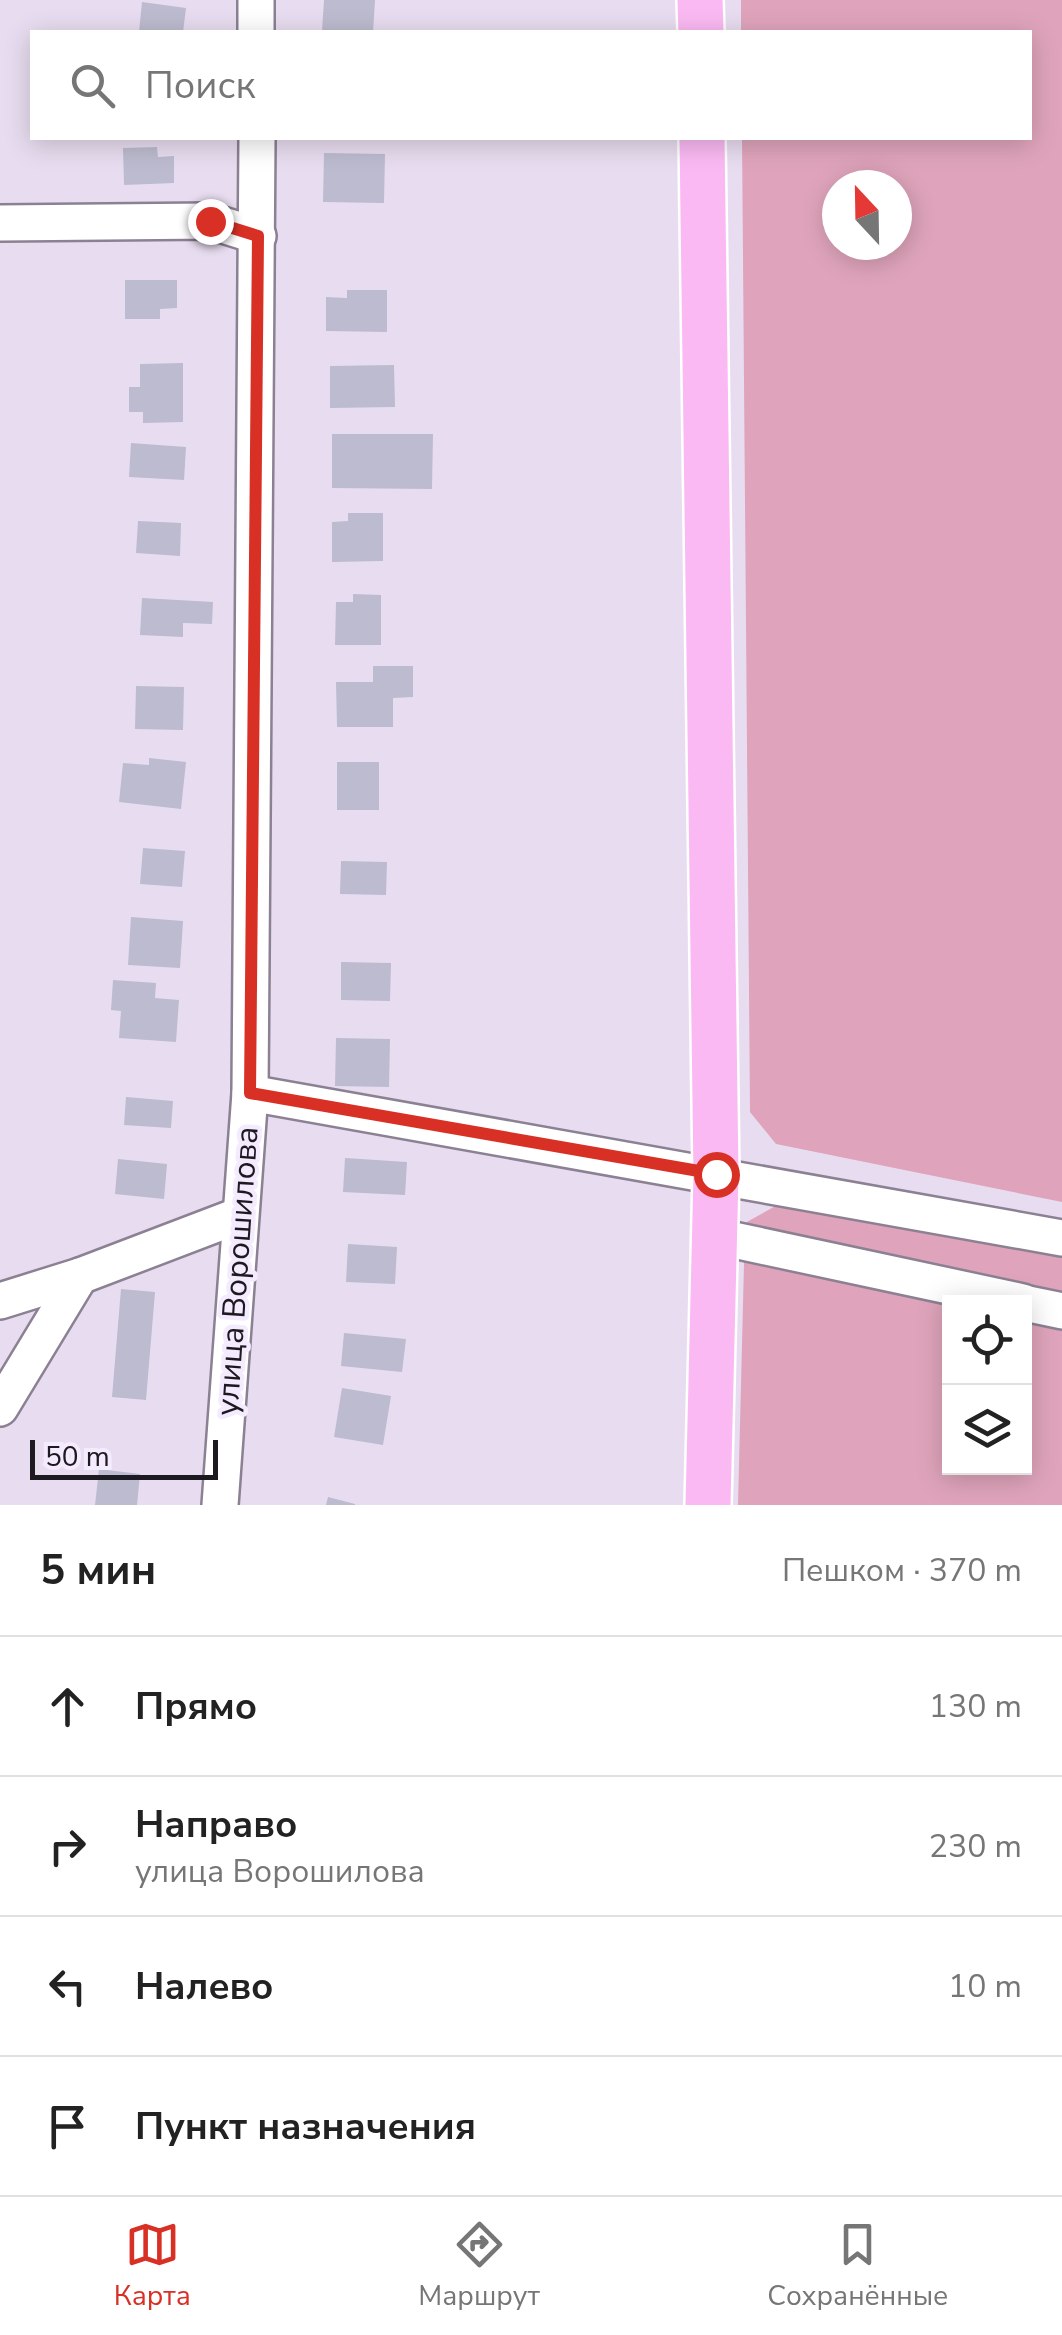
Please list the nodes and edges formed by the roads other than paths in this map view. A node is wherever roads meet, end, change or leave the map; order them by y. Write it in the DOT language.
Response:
graph roads {
  1 [pos="256,0"];
  2 [pos="700,0"];
  3 [pos="256,30"];
  4 [pos="701,30"];
  5 [pos="257,140"];
  6 [pos="702,140"];
  7 [pos="0,222"];
  8 [pos="258,236"];
  9 [pos="250,1093"];
  10 [pos="716,1174"];
  11 [pos="240,1214"];
  12 [pos="714,1236"];
  13 [pos="1062,1238"];
  14 [pos="80,1276"];
  15 [pos="987,1295"];
  16 [pos="0,1302"];
  17 [pos="1032,1305"];
  18 [pos="1062,1311"];
  19 [pos="0,1408"];
  20 [pos="220,1505"];
  21 [pos="708,1505"];
  1 -- 3 [label="street"];
  2 -- 4 [label="main road"];
  5 -- 8 [label="street, улица Ворошилова"];
  6 -- 10 [label="main road"];
  7 -- 8 [label="street"];
  8 -- 9 [label="street, улица Ворошилова"];
  9 -- 10 [label="street"];
  9 -- 11 [label="street, улица Ворошилова"];
  10 -- 12 [label="main road"];
  10 -- 13 [label="street"];
  11 -- 14 [label="street"];
  11 -- 20 [label="street, улица Ворошилова"];
  12 -- 15 [label="street"];
  12 -- 21 [label="main road"];
  14 -- 16 [label="street"];
  14 -- 19 [label="street"];
  17 -- 18 [label="street"];
}
